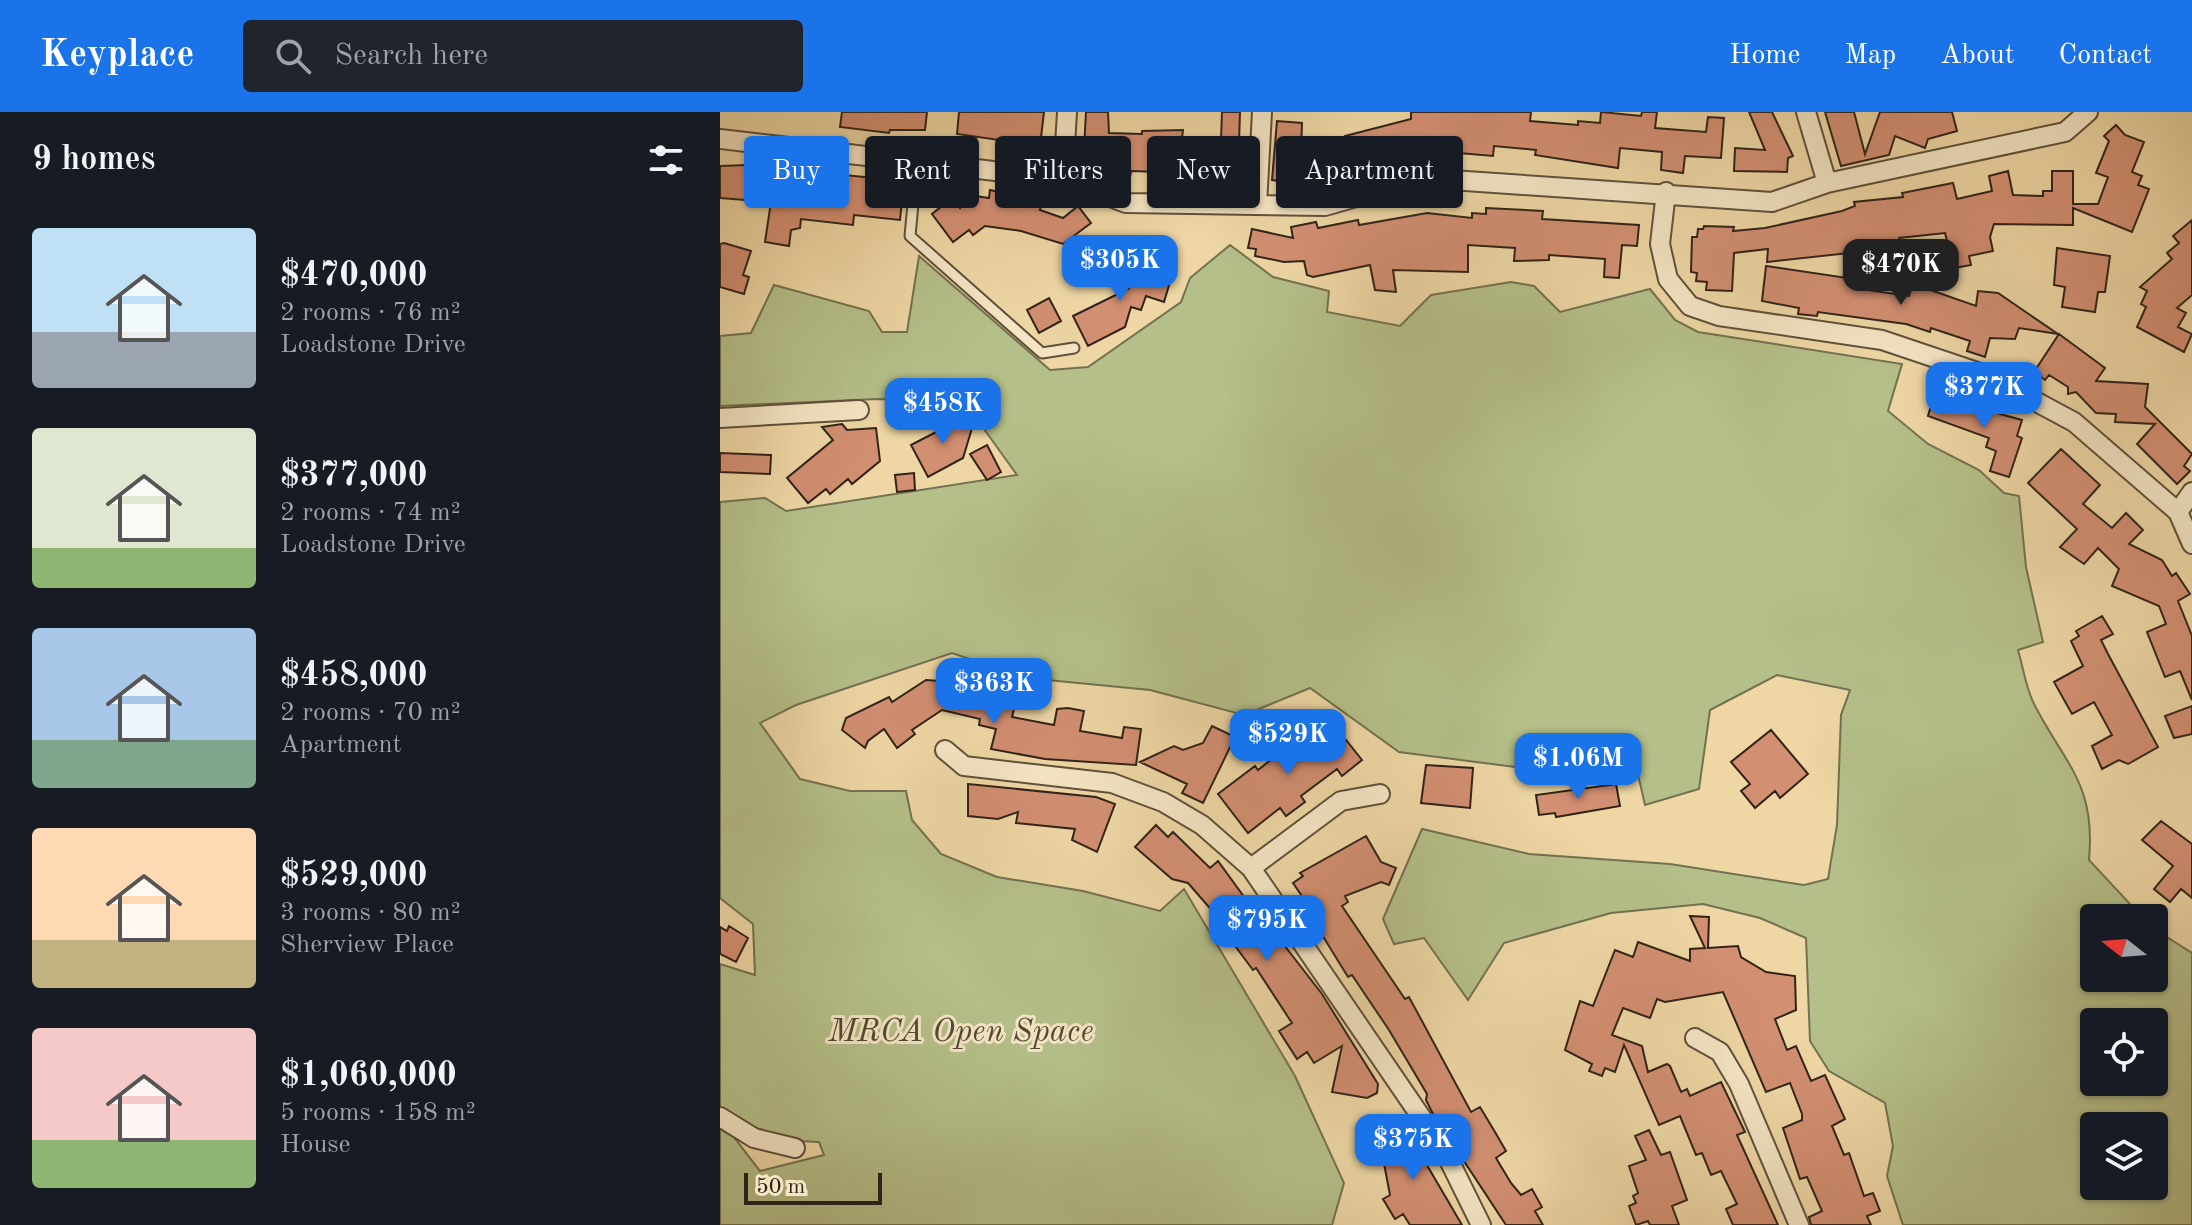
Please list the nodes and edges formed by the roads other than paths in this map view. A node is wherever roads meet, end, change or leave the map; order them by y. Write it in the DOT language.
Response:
graph roads {
  1 [pos="1067,112"];
  2 [pos="1262,112"];
  3 [pos="1806,112"];
  4 [pos="2088,112"];
  5 [pos="1066,136"];
  6 [pos="720,139"];
  7 [pos="1260,149"];
  8 [pos="865,155"];
  9 [pos="1827,183"];
  10 [pos="1666,192"];
  11 [pos="1260,205"];
  12 [pos="913,208"];
  13 [pos="1074,348"];
  14 [pos="859,410"];
  15 [pos="720,418"];
  16 [pos="2192,492"];
  17 [pos="2178,512"];
  18 [pos="2192,544"];
  19 [pos="945,750"];
  20 [pos="1380,794"];
  21 [pos="1251,868"];
  22 [pos="1695,1038"];
  23 [pos="720,1117"];
  24 [pos="795,1148"];
  25 [pos="1481,1225"];
  26 [pos="1799,1225"];
  1 -- 5 [label="street"];
  2 -- 7 [label="street"];
  3 -- 9 [label="street"];
  4 -- 9 [label="street"];
  6 -- 8 [label="street"];
  9 -- 10 [label="street"];
  10 -- 11 [label="street"];
  10 -- 17 [label="street"];
  12 -- 13 [label="lane"];
  14 -- 15 [label="street"];
  16 -- 17 [label="street"];
  17 -- 18 [label="street"];
  19 -- 21 [label="street"];
  20 -- 21 [label="street"];
  21 -- 25 [label="street"];
  22 -- 26 [label="street"];
  23 -- 24 [label="street"];
}
